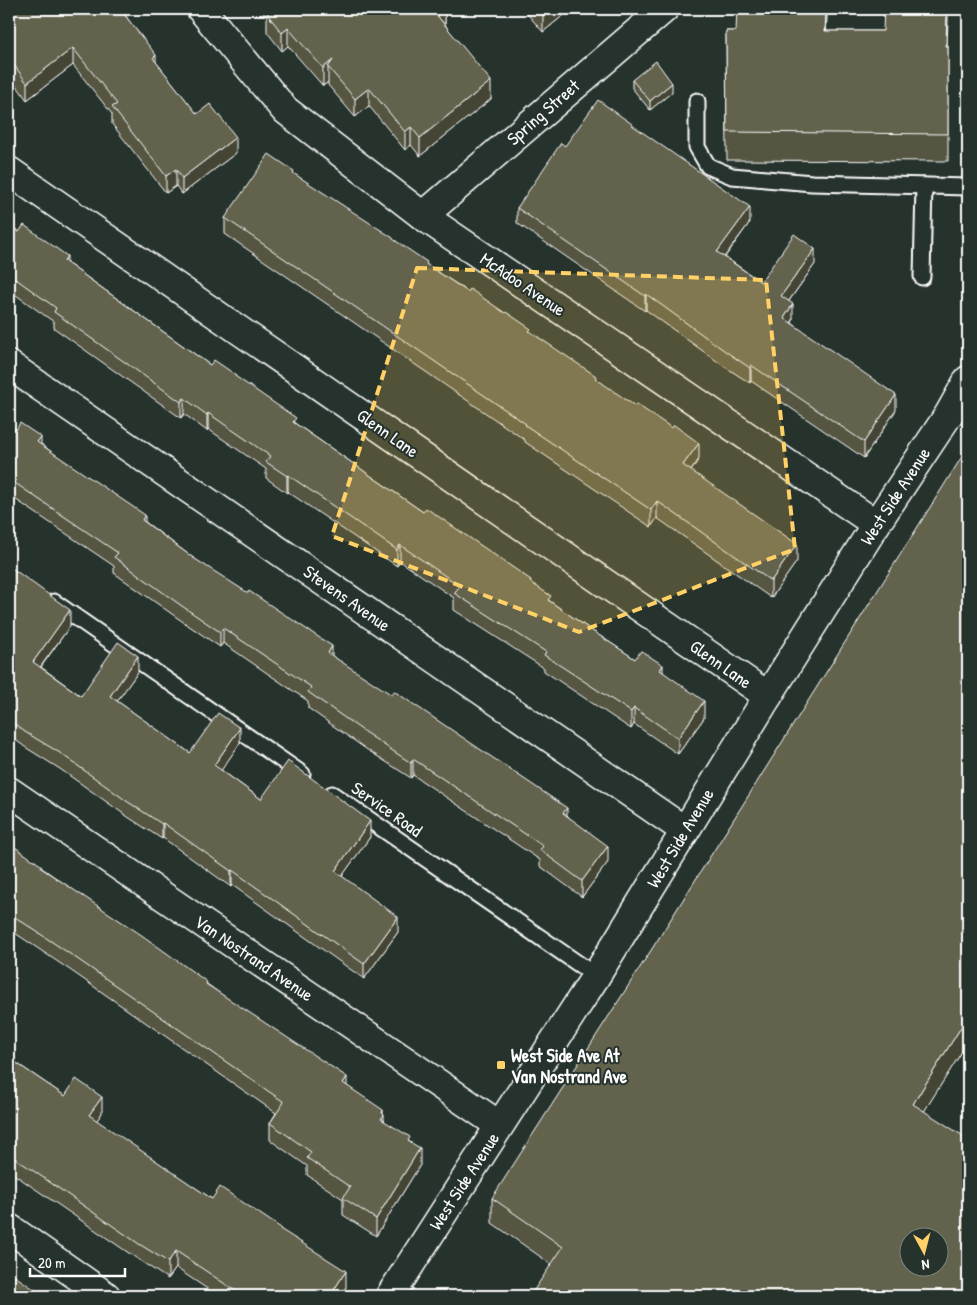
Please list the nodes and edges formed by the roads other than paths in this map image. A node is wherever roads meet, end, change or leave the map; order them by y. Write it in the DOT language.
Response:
graph roads {
  1 [pos="201,9"];
  2 [pos="664,9"];
  3 [pos="697,101"];
  4 [pos="9,171"];
  5 [pos="924,186"];
  6 [pos="968,187"];
  7 [pos="423,216"];
  8 [pos="922,277"];
  9 [pos="9,366"];
  10 [pos="968,380"];
  11 [pos="876,524"];
  12 [pos="42,594"];
  13 [pos="768,696"];
  14 [pos="9,791"];
  15 [pos="684,830"];
  16 [pos="596,976"];
  17 [pos="499,1125"];
  18 [pos="9,1228"];
  19 [pos="106,1296"];
  20 [pos="391,1296"];
  1 -- 7 [label="street, McAdoo Avenue"];
  2 -- 7 [label="street, Spring Street"];
  3 -- 5 [label="lane"];
  4 -- 13 [label="street, Glenn Lane"];
  5 -- 6 [label="lane"];
  5 -- 8 [label="lane"];
  7 -- 11 [label="street, McAdoo Avenue"];
  9 -- 15 [label="street, Stevens Avenue"];
  10 -- 11 [label="street, West Side Avenue"];
  11 -- 13 [label="street, West Side Avenue"];
  12 -- 16 [label="lane, Service Road"];
  13 -- 15 [label="street, West Side Avenue"];
  14 -- 17 [label="street, Van Nostrand Avenue"];
  15 -- 16 [label="street, West Side Avenue"];
  16 -- 17 [label="street, West Side Avenue"];
  17 -- 20 [label="street, West Side Avenue"];
  18 -- 19 [label="street"];
}
